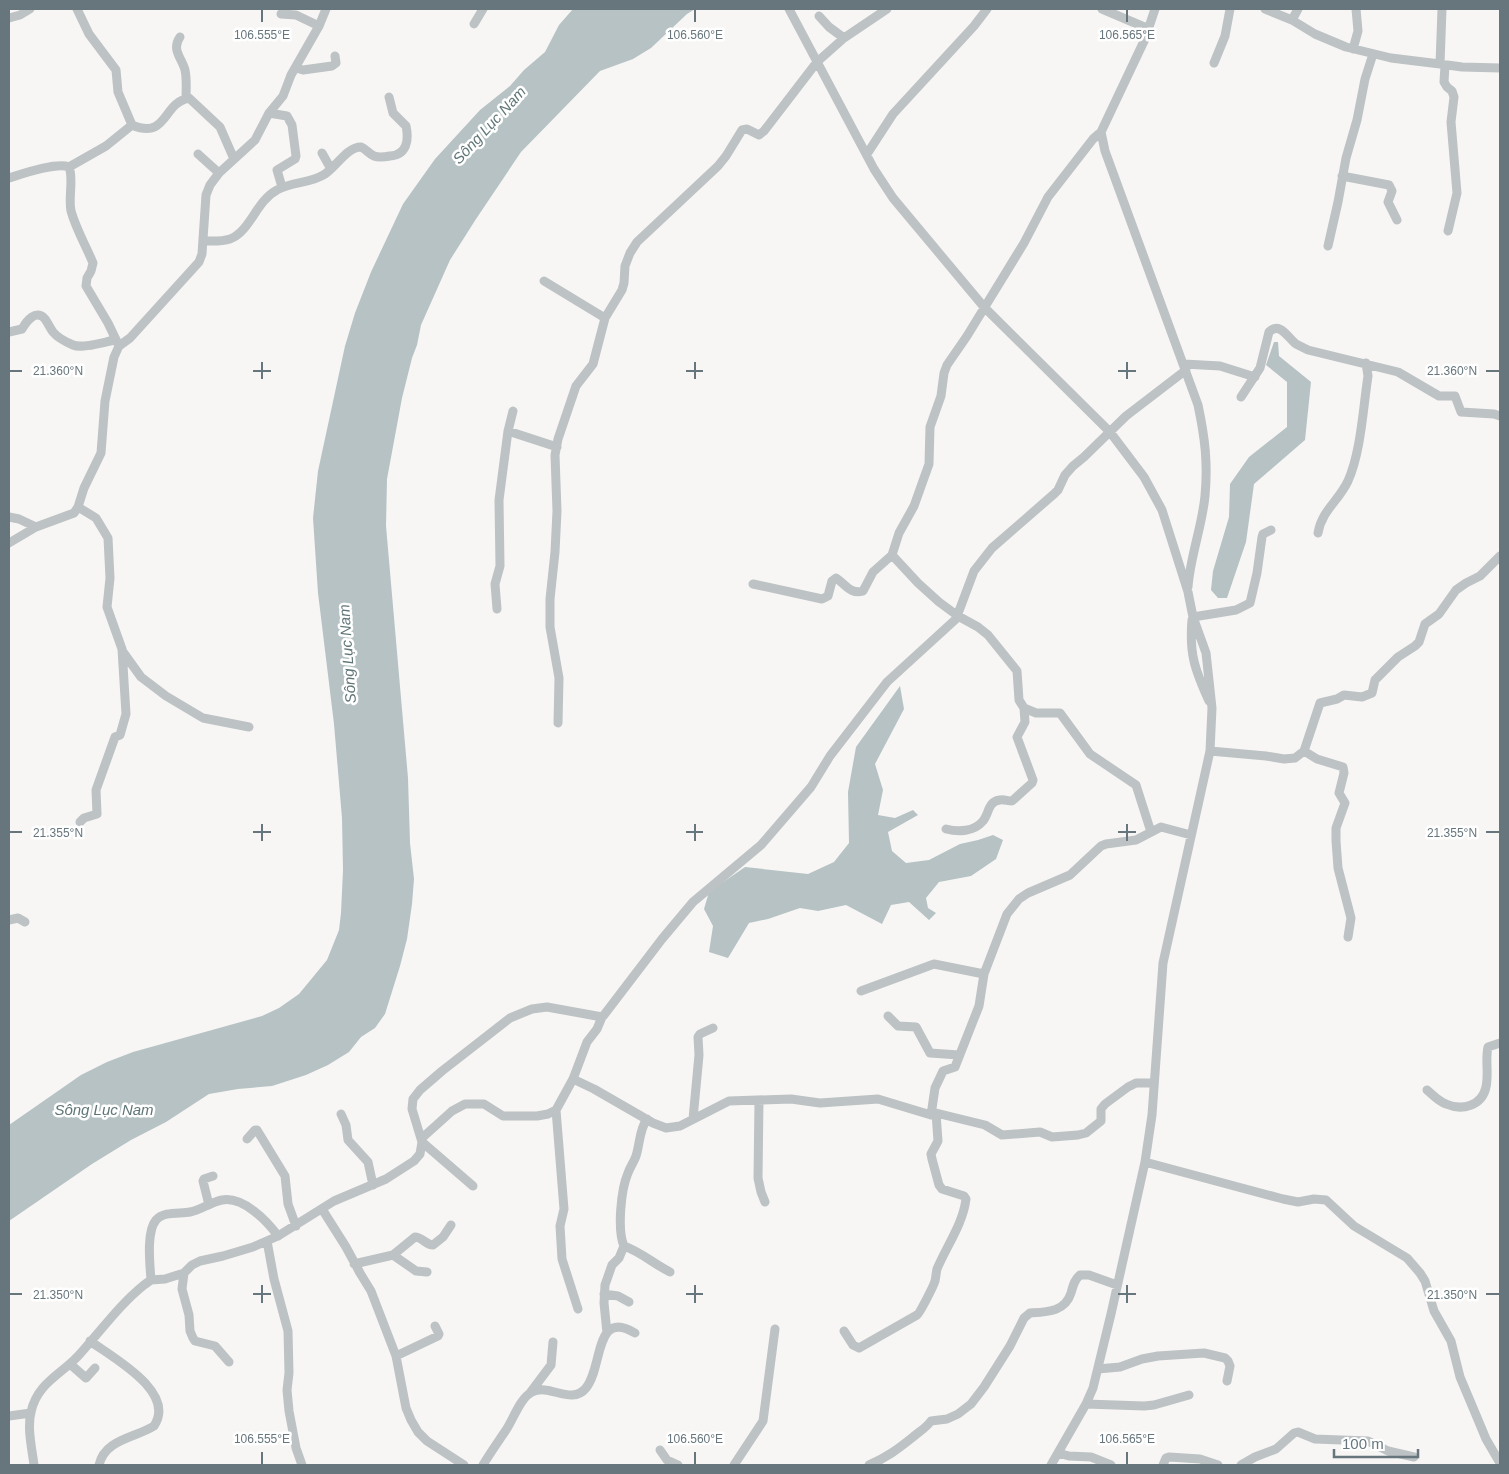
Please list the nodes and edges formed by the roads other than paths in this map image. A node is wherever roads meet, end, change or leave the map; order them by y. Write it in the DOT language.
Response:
graph roads {
  1 [pos="14,9"];
  2 [pos="77,9"];
  3 [pos="326,9"];
  4 [pos="483,9"];
  5 [pos="788,9"];
  6 [pos="987,9"];
  7 [pos="1102,9"];
  8 [pos="1155,9"];
  9 [pos="1230,9"];
  10 [pos="1265,9"];
  11 [pos="1298,9"];
  12 [pos="1356,9"];
  13 [pos="1442,9"];
  14 [pos="881,10"];
  15 [pos="27,11"];
  16 [pos="281,14"];
  17 [pos="819,16"];
  18 [pos="9,18"];
  19 [pos="1292,20"];
  20 [pos="474,24"];
  21 [pos="319,26"];
  22 [pos="1149,28"];
  23 [pos="180,37"];
  24 [pos="844,38"];
  25 [pos="1353,49"];
  26 [pos="1373,54"];
  27 [pos="335,56"];
  28 [pos="817,62"];
  29 [pos="1214,63"];
  30 [pos="1442,65"];
  31 [pos="296,68"];
  32 [pos="1500,68"];
  33 [pos="389,97"];
  34 [pos="186,98"];
  35 [pos="269,113"];
  36 [pos="132,125"];
  37 [pos="1101,132"];
  38 [pos="198,154"];
  39 [pos="322,154"];
  40 [pos="867,154"];
  41 [pos="234,159"];
  42 [pos="69,167"];
  43 [pos="331,169"];
  44 [pos="219,172"];
  45 [pos="1342,176"];
  46 [pos="9,178"];
  47 [pos="282,187"];
  48 [pos="1397,220"];
  49 [pos="1448,231"];
  50 [pos="203,241"];
  51 [pos="1328,246"];
  52 [pos="544,281"];
  53 [pos="984,307"];
  54 [pos="605,318"];
  55 [pos="9,332"];
  56 [pos="117,343"];
  57 [pos="1366,363"];
  58 [pos="1185,367"];
  59 [pos="1255,377"];
  60 [pos="1240,397"];
  61 [pos="513,411"];
  62 [pos="1500,416"];
  63 [pos="508,431"];
  64 [pos="1110,432"];
  65 [pos="557,446"];
  66 [pos="78,507"];
  67 [pos="9,517"];
  68 [pos="36,527"];
  69 [pos="1271,530"];
  70 [pos="1318,533"];
  71 [pos="9,543"];
  72 [pos="892,555"];
  73 [pos="1500,556"];
  74 [pos="753,584"];
  75 [pos="1188,592"];
  76 [pos="497,609"];
  77 [pos="958,616"];
  78 [pos="1193,617"];
  79 [pos="122,649"];
  80 [pos="1024,708"];
  81 [pos="1212,708"];
  82 [pos="558,723"];
  83 [pos="248,727"];
  84 [pos="1210,751"];
  85 [pos="1304,752"];
  86 [pos="80,822"];
  87 [pos="946,829"];
  88 [pos="1151,832"];
  89 [pos="1190,835"];
  90 [pos="9,920"];
  91 [pos="25,922"];
  92 [pos="1348,937"];
  93 [pos="984,974"];
  94 [pos="861,991"];
  95 [pos="888,1016"];
  96 [pos="602,1017"];
  97 [pos="713,1028"];
  98 [pos="1500,1043"];
  99 [pos="959,1055"];
  100 [pos="573,1079"];
  101 [pos="1154,1083"];
  102 [pos="1427,1090"];
  103 [pos="759,1100"];
  104 [pos="556,1110"];
  105 [pos="341,1114"];
  106 [pos="933,1114"];
  107 [pos="646,1119"];
  108 [pos="694,1119"];
  109 [pos="247,1139"];
  110 [pos="422,1140"];
  111 [pos="1145,1162"];
  112 [pos="213,1176"];
  113 [pos="373,1185"];
  114 [pos="473,1186"];
  115 [pos="765,1202"];
  116 [pos="209,1205"];
  117 [pos="322,1209"];
  118 [pos="451,1225"];
  119 [pos="296,1226"];
  120 [pos="278,1236"];
  121 [pos="267,1241"];
  122 [pos="624,1246"];
  123 [pos="393,1255"];
  124 [pos="354,1264"];
  125 [pos="427,1272"];
  126 [pos="670,1272"];
  127 [pos="184,1273"];
  128 [pos="151,1280"];
  129 [pos="1118,1285"];
  130 [pos="604,1294"];
  131 [pos="628,1302"];
  132 [pos="578,1309"];
  133 [pos="435,1326"];
  134 [pos="775,1329"];
  135 [pos="844,1331"];
  136 [pos="607,1333"];
  137 [pos="636,1333"];
  138 [pos="90,1341"];
  139 [pos="553,1342"];
  140 [pos="396,1356"];
  141 [pos="229,1362"];
  142 [pos="70,1364"];
  143 [pos="94,1368"];
  144 [pos="1098,1369"];
  145 [pos="1227,1381"];
  146 [pos="530,1393"];
  147 [pos="1189,1394"];
  148 [pos="1086,1404"];
  149 [pos="31,1413"];
  150 [pos="9,1416"];
  151 [pos="660,1450"];
  152 [pos="1058,1453"];
  153 [pos="1414,1457"];
  154 [pos="1500,1462"];
  155 [pos="34,1465"];
  156 [pos="99,1465"];
  157 [pos="302,1465"];
  158 [pos="464,1465"];
  159 [pos="483,1465"];
  160 [pos="678,1465"];
  161 [pos="734,1465"];
  162 [pos="869,1465"];
  163 [pos="1051,1465"];
  164 [pos="1111,1465"];
  165 [pos="1163,1465"];
  166 [pos="1218,1465"];
  167 [pos="1242,1465"];
  1 -- 15 [label="street"];
  2 -- 36 [label="street"];
  3 -- 21 [label="street"];
  4 -- 20 [label="street"];
  5 -- 28 [label="street"];
  6 -- 40 [label="street"];
  7 -- 22 [label="street"];
  8 -- 22 [label="street"];
  9 -- 29 [label="street"];
  10 -- 19 [label="street"];
  11 -- 19 [label="street"];
  12 -- 25 [label="street"];
  13 -- 30 [label="street"];
  14 -- 24 [label="street"];
  15 -- 18 [label="street"];
  16 -- 21 [label="street"];
  17 -- 24 [label="street"];
  19 -- 25 [label="street"];
  21 -- 31 [label="street"];
  22 -- 37 [label="street"];
  23 -- 34 [label="street"];
  24 -- 28 [label="street"];
  25 -- 26 [label="street"];
  26 -- 30 [label="street"];
  26 -- 45 [label="street"];
  27 -- 31 [label="street"];
  28 -- 40 [label="street"];
  28 -- 54 [label="street"];
  30 -- 32 [label="street"];
  30 -- 49 [label="street"];
  31 -- 35 [label="street"];
  33 -- 43 [label="street"];
  34 -- 36 [label="street"];
  34 -- 41 [label="street"];
  35 -- 41 [label="street"];
  35 -- 47 [label="street"];
  36 -- 42 [label="street"];
  37 -- 53 [label="street"];
  37 -- 58 [label="street"];
  38 -- 44 [label="street"];
  39 -- 43 [label="street"];
  40 -- 53 [label="street"];
  41 -- 44 [label="street"];
  42 -- 46 [label="street"];
  42 -- 56 [label="street"];
  43 -- 47 [label="street"];
  44 -- 50 [label="street"];
  45 -- 48 [label="street"];
  45 -- 51 [label="street"];
  47 -- 50 [label="street"];
  50 -- 56 [label="street"];
  52 -- 54 [label="street"];
  53 -- 64 [label="street"];
  53 -- 72 [label="street"];
  54 -- 65 [label="street"];
  55 -- 56 [label="street"];
  56 -- 66 [label="street"];
  57 -- 59 [label="street"];
  57 -- 62 [label="street"];
  57 -- 70 [label="street"];
  58 -- 59 [label="street"];
  58 -- 64 [label="street"];
  58 -- 75 [label="street"];
  59 -- 60 [label="street"];
  61 -- 63 [label="street"];
  63 -- 65 [label="street"];
  63 -- 76 [label="street"];
  64 -- 75 [label="street"];
  64 -- 77 [label="street"];
  65 -- 82 [label="street"];
  66 -- 68 [label="street"];
  66 -- 79 [label="street"];
  67 -- 68 [label="street"];
  68 -- 71 [label="street"];
  69 -- 78 [label="street"];
  72 -- 74 [label="street"];
  72 -- 77 [label="street"];
  73 -- 85 [label="street"];
  75 -- 78 [label="street"];
  77 -- 80 [label="street"];
  77 -- 96 [label="street"];
  78 -- 81 [label="street"];
  78 -- 81 [label="street"];
  79 -- 83 [label="street"];
  79 -- 86 [label="street"];
  80 -- 87 [label="street"];
  80 -- 88 [label="street"];
  81 -- 84 [label="street"];
  84 -- 85 [label="street"];
  84 -- 89 [label="street"];
  85 -- 92 [label="street"];
  88 -- 89 [label="street"];
  88 -- 93 [label="street"];
  89 -- 101 [label="street"];
  90 -- 91 [label="street"];
  93 -- 94 [label="street"];
  93 -- 99 [label="street"];
  95 -- 99 [label="street"];
  96 -- 100 [label="street"];
  96 -- 110 [label="street"];
  97 -- 108 [label="street"];
  98 -- 102 [label="street"];
  99 -- 106 [label="street"];
  100 -- 104 [label="street"];
  100 -- 107 [label="street"];
  101 -- 106 [label="street"];
  101 -- 111 [label="street"];
  103 -- 106 [label="street"];
  103 -- 108 [label="street"];
  103 -- 115 [label="street"];
  104 -- 110 [label="street"];
  104 -- 132 [label="street"];
  105 -- 113 [label="street"];
  106 -- 135 [label="street"];
  107 -- 108 [label="street"];
  107 -- 122 [label="street"];
  109 -- 119 [label="street"];
  110 -- 113 [label="street"];
  110 -- 114 [label="street"];
  111 -- 129 [label="street"];
  111 -- 154 [label="street"];
  112 -- 116 [label="street"];
  113 -- 117 [label="street"];
  116 -- 120 [label="street"];
  116 -- 128 [label="street"];
  117 -- 119 [label="street"];
  117 -- 124 [label="street"];
  118 -- 123 [label="street"];
  119 -- 120 [label="street"];
  120 -- 121 [label="street"];
  121 -- 127 [label="street"];
  121 -- 157 [label="street"];
  122 -- 126 [label="street"];
  122 -- 130 [label="street"];
  123 -- 124 [label="street"];
  123 -- 125 [label="street"];
  124 -- 140 [label="street"];
  127 -- 128 [label="street"];
  127 -- 141 [label="street"];
  128 -- 138 [label="street"];
  129 -- 144 [label="street"];
  129 -- 162 [label="street"];
  130 -- 131 [label="street"];
  130 -- 136 [label="street"];
  133 -- 140 [label="street"];
  134 -- 161 [label="street"];
  136 -- 137 [label="street"];
  136 -- 146 [label="street"];
  138 -- 142 [label="street"];
  138 -- 156 [label="street"];
  139 -- 146 [label="street"];
  140 -- 158 [label="street"];
  142 -- 143 [label="street"];
  142 -- 149 [label="street"];
  144 -- 145 [label="street"];
  144 -- 148 [label="street"];
  146 -- 159 [label="street"];
  147 -- 148 [label="street"];
  148 -- 152 [label="street"];
  149 -- 150 [label="street"];
  149 -- 155 [label="street"];
  151 -- 160 [label="street"];
  152 -- 163 [label="street"];
  152 -- 164 [label="street"];
  153 -- 167 [label="street"];
  165 -- 166 [label="street"];
}
